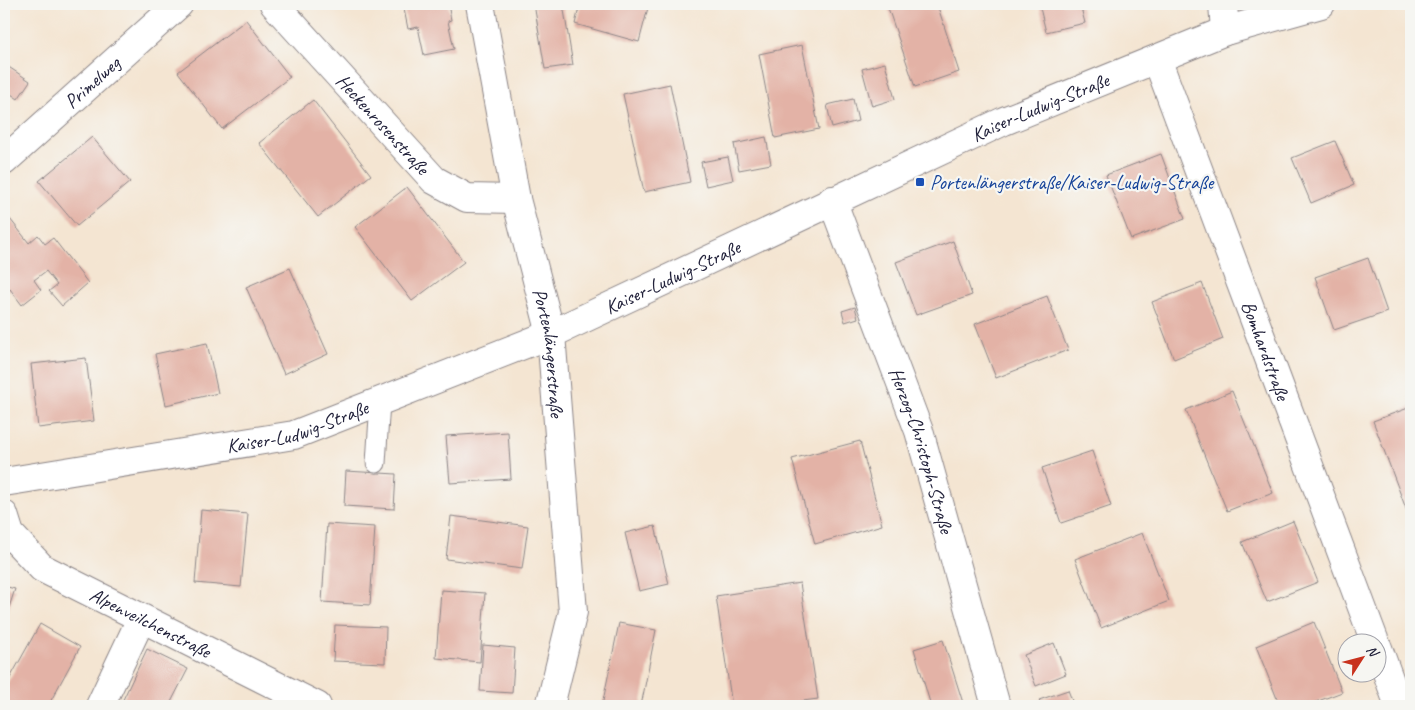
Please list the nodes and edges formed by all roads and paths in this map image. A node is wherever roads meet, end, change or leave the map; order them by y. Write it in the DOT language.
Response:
graph roads {
  1 [pos="178,4"];
  2 [pos="274,4"];
  3 [pos="480,4"];
  4 [pos="1223,4"];
  5 [pos="1320,4"];
  6 [pos="1225,31"];
  7 [pos="1157,59"];
  8 [pos="4,161"];
  9 [pos="516,199"];
  10 [pos="832,200"];
  11 [pos="551,334"];
  12 [pos="380,402"];
  13 [pos="376,463"];
  14 [pos="4,482"];
  15 [pos="4,515"];
  16 [pos="141,619"];
  17 [pos="1371,632"];
  18 [pos="1388,676"];
  19 [pos="100,706"];
  20 [pos="317,706"];
  21 [pos="550,706"];
  22 [pos="996,706"];
  23 [pos="1399,706"];
  1 -- 8 [label="street, Primelweg"];
  2 -- 9 [label="street, Heckenrosenstraße"];
  3 -- 9 [label="street, Portenlängerstraße"];
  4 -- 6 [label="street"];
  5 -- 6 [label="street, Kaiser-Ludwig-Straße"];
  6 -- 7 [label="street, Kaiser-Ludwig-Straße"];
  7 -- 10 [label="street, Kaiser-Ludwig-Straße"];
  7 -- 17 [label="street, Bomhardstraße"];
  9 -- 11 [label="street, Portenlängerstraße"];
  10 -- 11 [label="street, Kaiser-Ludwig-Straße"];
  10 -- 22 [label="street, Herzog-Christoph-Straße"];
  11 -- 12 [label="street, Kaiser-Ludwig-Straße"];
  11 -- 21 [label="street, Portenlängerstraße"];
  12 -- 13 [label="lane"];
  12 -- 14 [label="street, Kaiser-Ludwig-Straße"];
  15 -- 16 [label="street, Alpenveilchenstraße"];
  16 -- 19 [label="street"];
  16 -- 20 [label="street, Alpenveilchenstraße"];
  18 -- 23 [label="street"];
}
